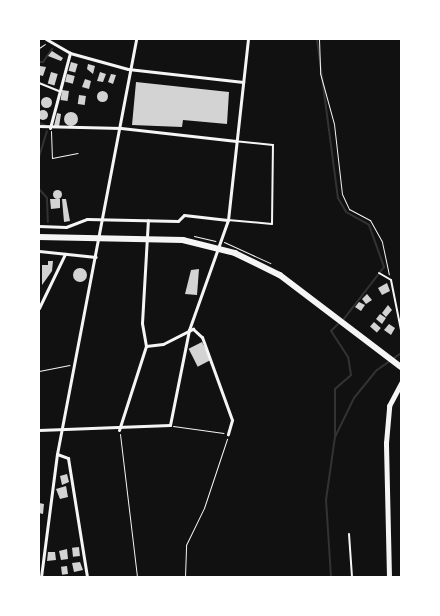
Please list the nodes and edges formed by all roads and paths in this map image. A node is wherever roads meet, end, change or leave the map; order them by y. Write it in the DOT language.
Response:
graph roads {
  1 [pos="136,39"];
  2 [pos="248,39"];
  3 [pos="320,39"];
  4 [pos="48,40"];
  5 [pos="39,48"];
  6 [pos="70,53"];
  7 [pos="134,69"];
  8 [pos="243,82"];
  9 [pos="39,83"];
  10 [pos="59,91"];
  11 [pos="39,126"];
  12 [pos="50,128"];
  13 [pos="121,128"];
  14 [pos="236,141"];
  15 [pos="78,153"];
  16 [pos="104,220"];
  17 [pos="148,220"];
  18 [pos="228,220"];
  19 [pos="39,226"];
  20 [pos="39,237"];
  21 [pos="219,247"];
  22 [pos="39,251"];
  23 [pos="65,254"];
  24 [pos="96,255"];
  25 [pos="379,273"];
  26 [pos="391,280"];
  27 [pos="39,308"];
  28 [pos="189,330"];
  29 [pos="401,330"];
  30 [pos="146,346"];
  31 [pos="75,364"];
  32 [pos="401,368"];
  33 [pos="39,371"];
  34 [pos="401,383"];
  35 [pos="170,425"];
  36 [pos="39,430"];
  37 [pos="119,430"];
  38 [pos="62,431"];
  39 [pos="228,434"];
  40 [pos="57,454"];
  41 [pos="349,534"];
  42 [pos="41,577"];
  43 [pos="87,577"];
  44 [pos="137,577"];
  45 [pos="185,577"];
  46 [pos="352,577"];
  47 [pos="389,577"];
  1 -- 7 [label="street"];
  2 -- 8 [label="street"];
  3 -- 26 [label="path"];
  4 -- 5 [label="path"];
  4 -- 6 [label="street"];
  6 -- 7 [label="street"];
  6 -- 10 [label="street"];
  7 -- 8 [label="street"];
  7 -- 13 [label="street"];
  8 -- 14 [label="street"];
  9 -- 10 [label="lane"];
  10 -- 12 [label="street"];
  11 -- 12 [label="street"];
  12 -- 13 [label="street"];
  12 -- 15 [label="path"];
  13 -- 14 [label="street"];
  13 -- 16 [label="street"];
  14 -- 18 [label="street"];
  14 -- 18 [label="lane"];
  16 -- 17 [label="street"];
  16 -- 19 [label="street"];
  16 -- 24 [label="street"];
  17 -- 18 [label="street"];
  17 -- 30 [label="street"];
  18 -- 21 [label="street"];
  20 -- 21 [label="main road"];
  21 -- 28 [label="street"];
  21 -- 32 [label="main road"];
  22 -- 23 [label="street"];
  23 -- 24 [label="street"];
  23 -- 27 [label="street"];
  24 -- 31 [label="street"];
  25 -- 26 [label="lane"];
  26 -- 29 [label="lane"];
  28 -- 30 [label="street"];
  28 -- 35 [label="street"];
  28 -- 39 [label="street"];
  30 -- 37 [label="street"];
  31 -- 33 [label="path"];
  31 -- 38 [label="street"];
  34 -- 47 [label="street"];
  35 -- 37 [label="street"];
  35 -- 39 [label="path"];
  36 -- 38 [label="street"];
  37 -- 38 [label="street"];
  37 -- 44 [label="path"];
  38 -- 40 [label="street"];
  39 -- 45 [label="path"];
  40 -- 42 [label="street"];
  40 -- 43 [label="street"];
  41 -- 46 [label="lane"];
}
